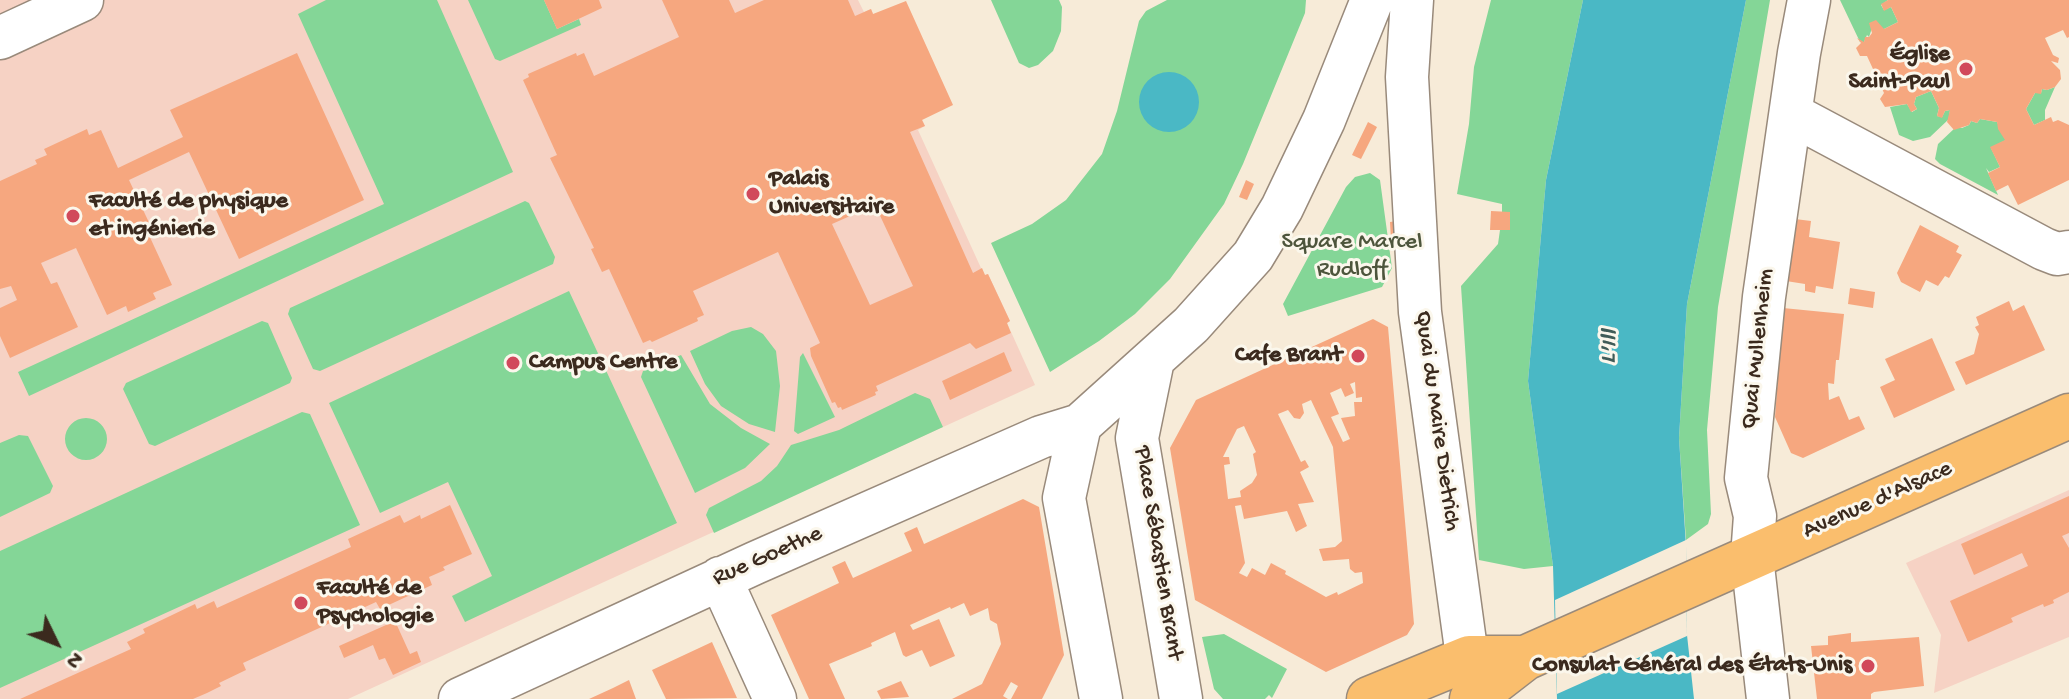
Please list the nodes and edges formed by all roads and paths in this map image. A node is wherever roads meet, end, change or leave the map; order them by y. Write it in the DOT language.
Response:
graph roads {
  1 [pos="82,0"];
  2 [pos="1372,0"];
  3 [pos="1412,0"];
  4 [pos="1809,0"];
  5 [pos="0,38"];
  6 [pos="1791,114"];
  7 [pos="2069,252"];
  8 [pos="1153,360"];
  9 [pos="2069,416"];
  10 [pos="1080,425"];
  11 [pos="1752,557"];
  12 [pos="720,578"];
  13 [pos="1475,688"];
  14 [pos="460,699"];
  15 [pos="775,699"];
  16 [pos="1101,699"];
  17 [pos="1181,699"];
  18 [pos="1369,699"];
  19 [pos="1768,699"];
  1 -- 5 [label="street"];
  2 -- 8 [label="street"];
  3 -- 13 [label="street, Quai du Maire Dietrich"];
  4 -- 6 [label="street, Quai Mullenheim"];
  6 -- 7 [label="street"];
  6 -- 11 [label="street, Quai Mullenheim"];
  8 -- 10 [label="street"];
  8 -- 17 [label="street, Place Sébastien Brant"];
  9 -- 11 [label="main road, Avenue d'Alsace"];
  10 -- 12 [label="street, Rue Goethe"];
  10 -- 16 [label="street"];
  11 -- 13 [label="main road, Avenue d'Alsace"];
  11 -- 19 [label="street, Quai Mullenheim"];
  12 -- 14 [label="street, Rue Goethe"];
  12 -- 15 [label="street"];
  13 -- 18 [label="main road"];
}
